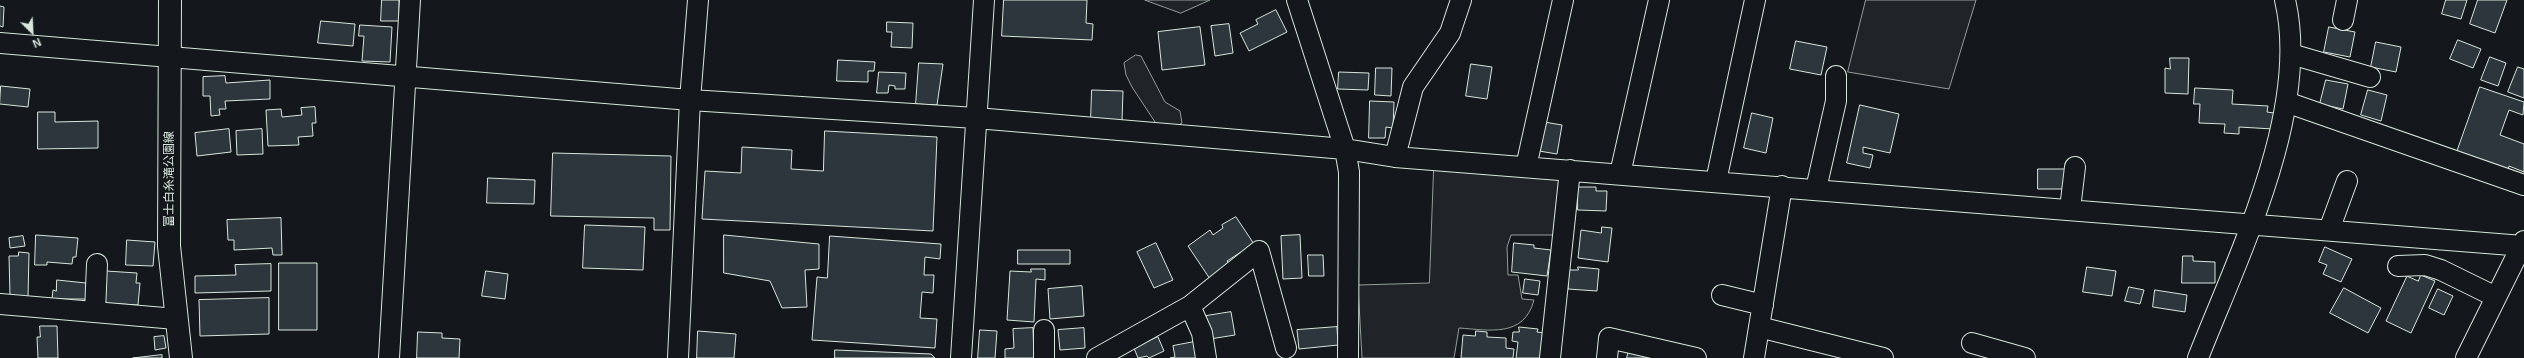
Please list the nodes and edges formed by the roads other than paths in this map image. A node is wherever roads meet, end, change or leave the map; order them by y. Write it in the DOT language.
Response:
graph roads {
  1 [pos="170,0"];
  2 [pos="410,0"];
  3 [pos="698,0"];
  4 [pos="984,0"];
  5 [pos="1297,0"];
  6 [pos="1461,0"];
  7 [pos="1563,0"];
  8 [pos="1659,0"];
  9 [pos="1755,0"];
  10 [pos="2285,0"];
  11 [pos="2347,0"];
  12 [pos="2343,20"];
  13 [pos="0,43"];
  14 [pos="2291,54"];
  15 [pos="170,56"];
  16 [pos="404,76"];
  17 [pos="1836,76"];
  18 [pos="2370,77"];
  19 [pos="690,100"];
  20 [pos="2286,102"];
  21 [pos="976,118"];
  22 [pos="1345,149"];
  23 [pos="1395,157"];
  24 [pos="1526,167"];
  25 [pos="2075,167"];
  26 [pos="1570,170"];
  27 [pos="1620,174"];
  28 [pos="1716,181"];
  29 [pos="2347,181"];
  30 [pos="2524,185"];
  31 [pos="1782,186"];
  32 [pos="1816,189"];
  33 [pos="2070,209"];
  34 [pos="2250,223"];
  35 [pos="2329,230"];
  36 [pos="2523,244"];
  37 [pos="97,264"];
  38 [pos="2398,266"];
  39 [pos="1722,295"];
  40 [pos="2496,297"];
  41 [pos="0,304"];
  42 [pos="1763,305"];
  43 [pos="1190,306"];
  44 [pos="95,312"];
  45 [pos="176,319"];
  46 [pos="1759,327"];
  47 [pos="1044,330"];
  48 [pos="1972,344"];
  49 [pos="1286,348"];
  50 [pos="181,358"];
  51 [pos="389,358"];
  52 [pos="678,358"];
  53 [pos="961,358"];
  54 [pos="1044,358"];
  55 [pos="1097,358"];
  56 [pos="1206,358"];
  57 [pos="1348,358"];
  58 [pos="1550,358"];
  59 [pos="1607,358"];
  60 [pos="1696,358"];
  61 [pos="1754,358"];
  62 [pos="1883,358"];
  63 [pos="2025,358"];
  64 [pos="2198,358"];
  65 [pos="2466,358"];
  1 -- 15 [label="main road, 富士白糸滝公園線"];
  2 -- 16 [label="street"];
  3 -- 19 [label="street"];
  4 -- 21 [label="street"];
  5 -- 22 [label="street"];
  6 -- 23 [label="street"];
  7 -- 24 [label="street"];
  8 -- 27 [label="street"];
  9 -- 28 [label="street"];
  10 -- 14 [label="street"];
  11 -- 12 [label="street"];
  13 -- 15 [label="street"];
  14 -- 18 [label="street"];
  14 -- 20 [label="street"];
  15 -- 16 [label="street"];
  15 -- 45 [label="main road, 富士白糸滝公園線"];
  16 -- 19 [label="street"];
  16 -- 51 [label="street"];
  17 -- 32 [label="street"];
  19 -- 21 [label="street"];
  19 -- 52 [label="street"];
  20 -- 30 [label="street"];
  20 -- 34 [label="street"];
  21 -- 22 [label="street"];
  21 -- 53 [label="street"];
  22 -- 23 [label="street"];
  22 -- 57 [label="street"];
  23 -- 24 [label="street"];
  24 -- 26 [label="street"];
  25 -- 33 [label="street"];
  26 -- 27 [label="street"];
  26 -- 58 [label="street"];
  27 -- 28 [label="street"];
  28 -- 31 [label="street"];
  29 -- 35 [label="street"];
  31 -- 32 [label="street"];
  31 -- 42 [label="street"];
  32 -- 33 [label="street"];
  33 -- 34 [label="street"];
  34 -- 35 [label="street"];
  34 -- 64 [label="street"];
  35 -- 36 [label="street"];
  36 -- 40 [label="street"];
  37 -- 44 [label="street"];
  38 -- 40 [label="street"];
  39 -- 42 [label="street"];
  40 -- 65 [label="street"];
  41 -- 44 [label="street"];
  42 -- 46 [label="street"];
  43 -- 49 [label="street"];
  43 -- 55 [label="street"];
  43 -- 56 [label="street"];
  44 -- 45 [label="street"];
  45 -- 50 [label="main road, 富士白糸滝公園線"];
  46 -- 61 [label="street"];
  46 -- 62 [label="street"];
  47 -- 54 [label="street"];
  48 -- 63 [label="street"];
  59 -- 60 [label="street"];
}
